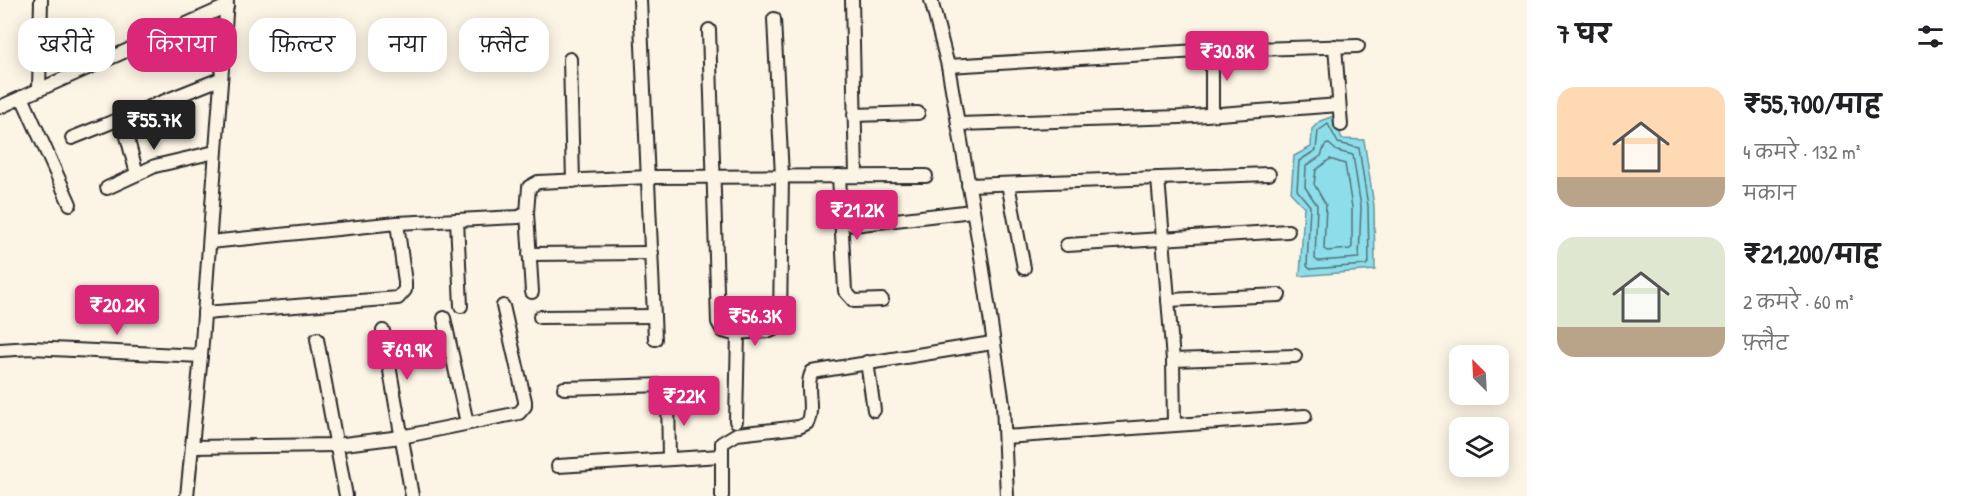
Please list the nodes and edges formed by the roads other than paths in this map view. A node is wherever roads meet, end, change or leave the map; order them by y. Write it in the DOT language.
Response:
graph roads {
  1 [pos="41,0"];
  2 [pos="640,0"];
  3 [pos="852,0"];
  4 [pos="931,0"];
  5 [pos="227,3"];
  6 [pos="774,19"];
  7 [pos="709,30"];
  8 [pos="1335,46"];
  9 [pos="1358,46"];
  10 [pos="1212,50"];
  11 [pos="570,59"];
  12 [pos="948,66"];
  13 [pos="220,79"];
  14 [pos="39,89"];
  15 [pos="22,97"];
  16 [pos="1339,105"];
  17 [pos="0,107"];
  18 [pos="918,113"];
  19 [pos="1212,114"];
  20 [pos="854,115"];
  21 [pos="122,118"];
  22 [pos="958,124"];
  23 [pos="1341,125"];
  24 [pos="72,138"];
  25 [pos="214,152"];
  26 [pos="137,174"];
  27 [pos="1269,174"];
  28 [pos="839,176"];
  29 [pos="856,176"];
  30 [pos="926,176"];
  31 [pos="649,177"];
  32 [pos="782,177"];
  33 [pos="714,178"];
  34 [pos="1158,178"];
  35 [pos="573,181"];
  36 [pos="1008,184"];
  37 [pos="968,185"];
  38 [pos="107,188"];
  39 [pos="70,204"];
  40 [pos="972,211"];
  41 [pos="527,213"];
  42 [pos="458,220"];
  43 [pos="397,223"];
  44 [pos="853,225"];
  45 [pos="1287,231"];
  46 [pos="1161,239"];
  47 [pos="210,242"];
  48 [pos="1066,245"];
  49 [pos="652,253"];
  50 [pos="530,254"];
  51 [pos="1024,268"];
  52 [pos="532,292"];
  53 [pos="1279,295"];
  54 [pos="882,300"];
  55 [pos="1168,300"];
  56 [pos="461,306"];
  57 [pos="503,306"];
  58 [pos="204,313"];
  59 [pos="654,316"];
  60 [pos="540,317"];
  61 [pos="444,318"];
  62 [pos="383,331"];
  63 [pos="738,332"];
  64 [pos="317,339"];
  65 [pos="655,339"];
  66 [pos="992,343"];
  67 [pos="0,350"];
  68 [pos="201,356"];
  69 [pos="1295,356"];
  70 [pos="1173,360"];
  71 [pos="867,362"];
  72 [pos="564,388"];
  73 [pos="874,410"];
  74 [pos="1305,416"];
  75 [pos="736,421"];
  76 [pos="466,423"];
  77 [pos="1174,425"];
  78 [pos="1005,436"];
  79 [pos="401,437"];
  80 [pos="336,445"];
  81 [pos="192,447"];
  82 [pos="721,456"];
  83 [pos="669,459"];
  84 [pos="558,466"];
  85 [pos="188,496"];
  86 [pos="346,496"];
  87 [pos="412,496"];
  88 [pos="722,496"];
  89 [pos="1007,496"];
  1 -- 14 [label="street"];
  2 -- 31 [label="street"];
  3 -- 20 [label="street"];
  4 -- 12 [label="street"];
  5 -- 13 [label="street"];
  5 -- 14 [label="street"];
  6 -- 32 [label="street"];
  7 -- 33 [label="street"];
  8 -- 9 [label="street"];
  8 -- 10 [label="street"];
  8 -- 16 [label="street"];
  10 -- 12 [label="street"];
  10 -- 19 [label="street"];
  11 -- 35 [label="street"];
  12 -- 22 [label="street"];
  13 -- 21 [label="street"];
  13 -- 25 [label="street"];
  14 -- 15 [label="street"];
  15 -- 17 [label="street"];
  15 -- 39 [label="street"];
  16 -- 19 [label="street"];
  16 -- 23 [label="street"];
  18 -- 20 [label="street"];
  19 -- 22 [label="street"];
  20 -- 29 [label="street"];
  21 -- 24 [label="street"];
  21 -- 26 [label="street"];
  22 -- 37 [label="street"];
  25 -- 26 [label="street"];
  25 -- 47 [label="street"];
  26 -- 38 [label="street"];
  27 -- 34 [label="street"];
  28 -- 29 [label="street"];
  28 -- 32 [label="street"];
  28 -- 54 [label="street"];
  29 -- 30 [label="street"];
  31 -- 33 [label="street"];
  31 -- 35 [label="street"];
  31 -- 49 [label="street"];
  32 -- 33 [label="street"];
  32 -- 63 [label="street"];
  33 -- 63 [label="street"];
  34 -- 36 [label="street"];
  34 -- 46 [label="street"];
  35 -- 41 [label="street"];
  36 -- 37 [label="street"];
  36 -- 51 [label="street"];
  37 -- 40 [label="street"];
  40 -- 44 [label="street"];
  40 -- 66 [label="street"];
  41 -- 42 [label="street"];
  41 -- 50 [label="street"];
  42 -- 43 [label="street"];
  42 -- 56 [label="street"];
  43 -- 47 [label="street"];
  43 -- 58 [label="street"];
  45 -- 46 [label="street"];
  46 -- 48 [label="street"];
  46 -- 55 [label="street"];
  47 -- 58 [label="street"];
  49 -- 50 [label="street"];
  49 -- 59 [label="street"];
  50 -- 52 [label="street"];
  53 -- 55 [label="street"];
  55 -- 70 [label="street"];
  57 -- 76 [label="street"];
  58 -- 68 [label="street"];
  59 -- 60 [label="street"];
  59 -- 65 [label="street"];
  61 -- 76 [label="street"];
  62 -- 79 [label="street"];
  63 -- 75 [label="street"];
  64 -- 80 [label="street"];
  66 -- 71 [label="street"];
  66 -- 78 [label="street"];
  67 -- 68 [label="street"];
  68 -- 81 [label="street"];
  69 -- 70 [label="street"];
  70 -- 77 [label="street"];
  71 -- 73 [label="street"];
  71 -- 82 [label="street"];
  72 -- 83 [label="street"];
  74 -- 77 [label="street"];
  76 -- 79 [label="street"];
  77 -- 78 [label="street"];
  78 -- 89 [label="street"];
  79 -- 80 [label="street"];
  79 -- 87 [label="street"];
  80 -- 81 [label="street"];
  80 -- 86 [label="street"];
  81 -- 85 [label="street"];
  82 -- 83 [label="street"];
  82 -- 88 [label="street"];
  83 -- 84 [label="street"];
}
